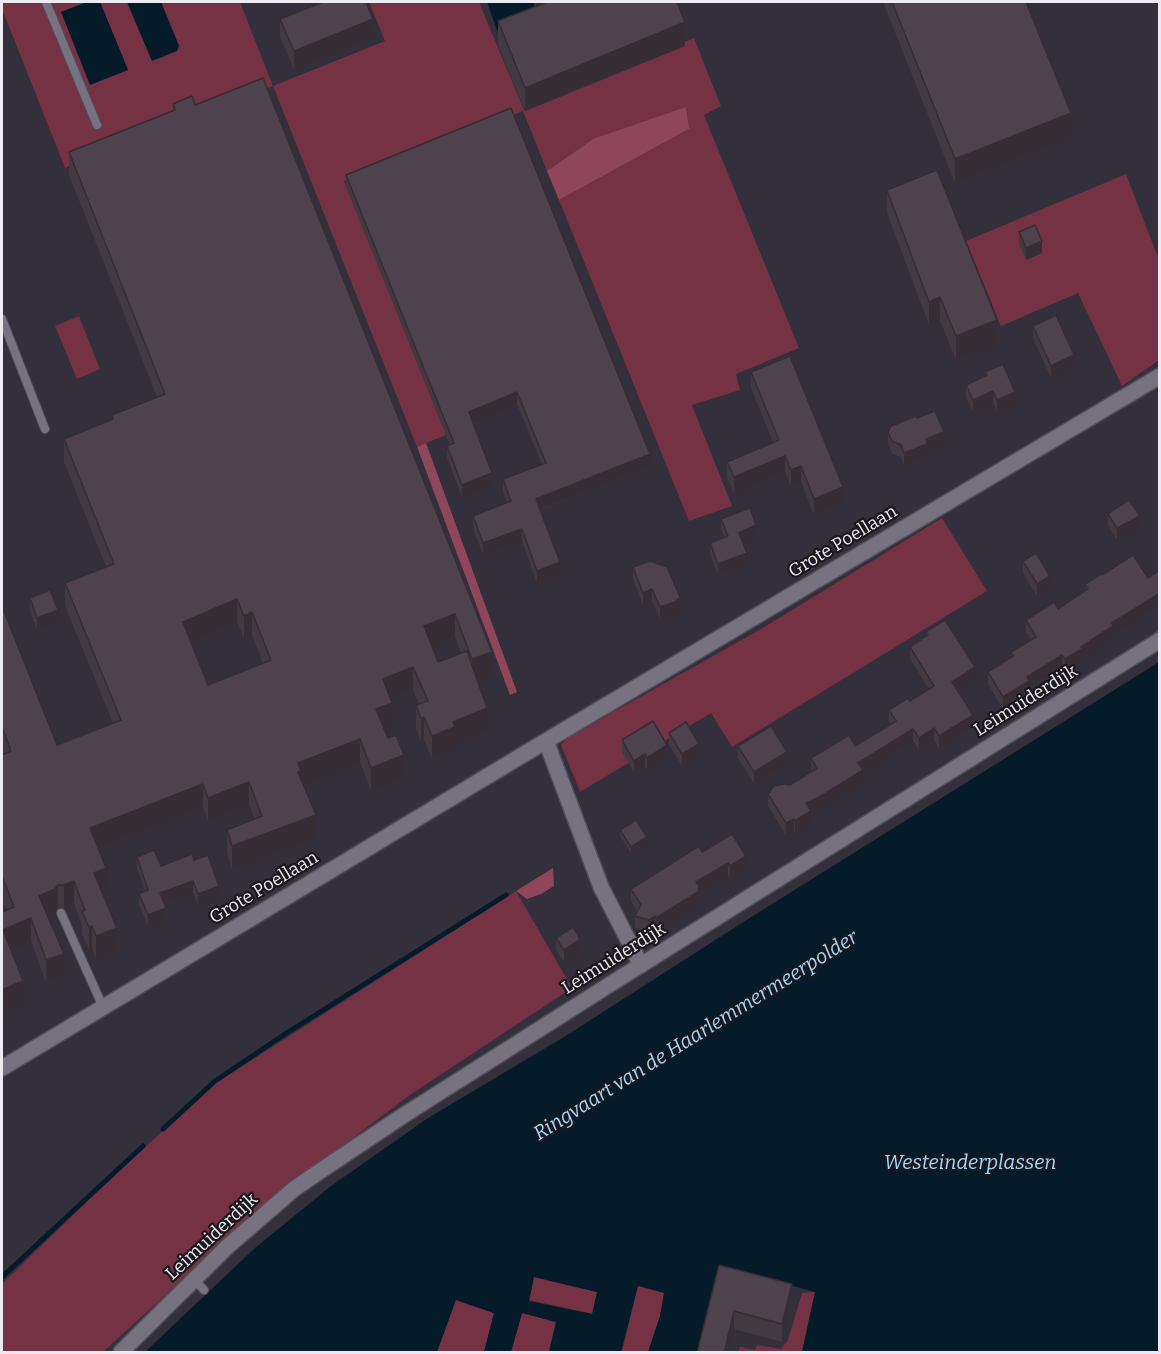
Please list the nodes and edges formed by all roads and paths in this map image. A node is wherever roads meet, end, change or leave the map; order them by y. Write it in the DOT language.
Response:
graph roads {
  1 [pos="46,2"];
  2 [pos="97,125"];
  3 [pos="2,319"];
  4 [pos="1160,376"];
  5 [pos="45,429"];
  6 [pos="1160,640"];
  7 [pos="546,741"];
  8 [pos="60,913"];
  9 [pos="641,965"];
  10 [pos="103,1007"];
  11 [pos="2,1068"];
  12 [pos="121,1353"];
  1 -- 2 [label="lane"];
  3 -- 5 [label="lane"];
  4 -- 7 [label="street, Grote Poellaan"];
  6 -- 9 [label="street, Leimuiderdijk"];
  7 -- 9 [label="street"];
  7 -- 10 [label="street, Grote Poellaan"];
  8 -- 10 [label="lane"];
  9 -- 12 [label="street, Leimuiderdijk"];
  10 -- 11 [label="street, Grote Poellaan"];
}
